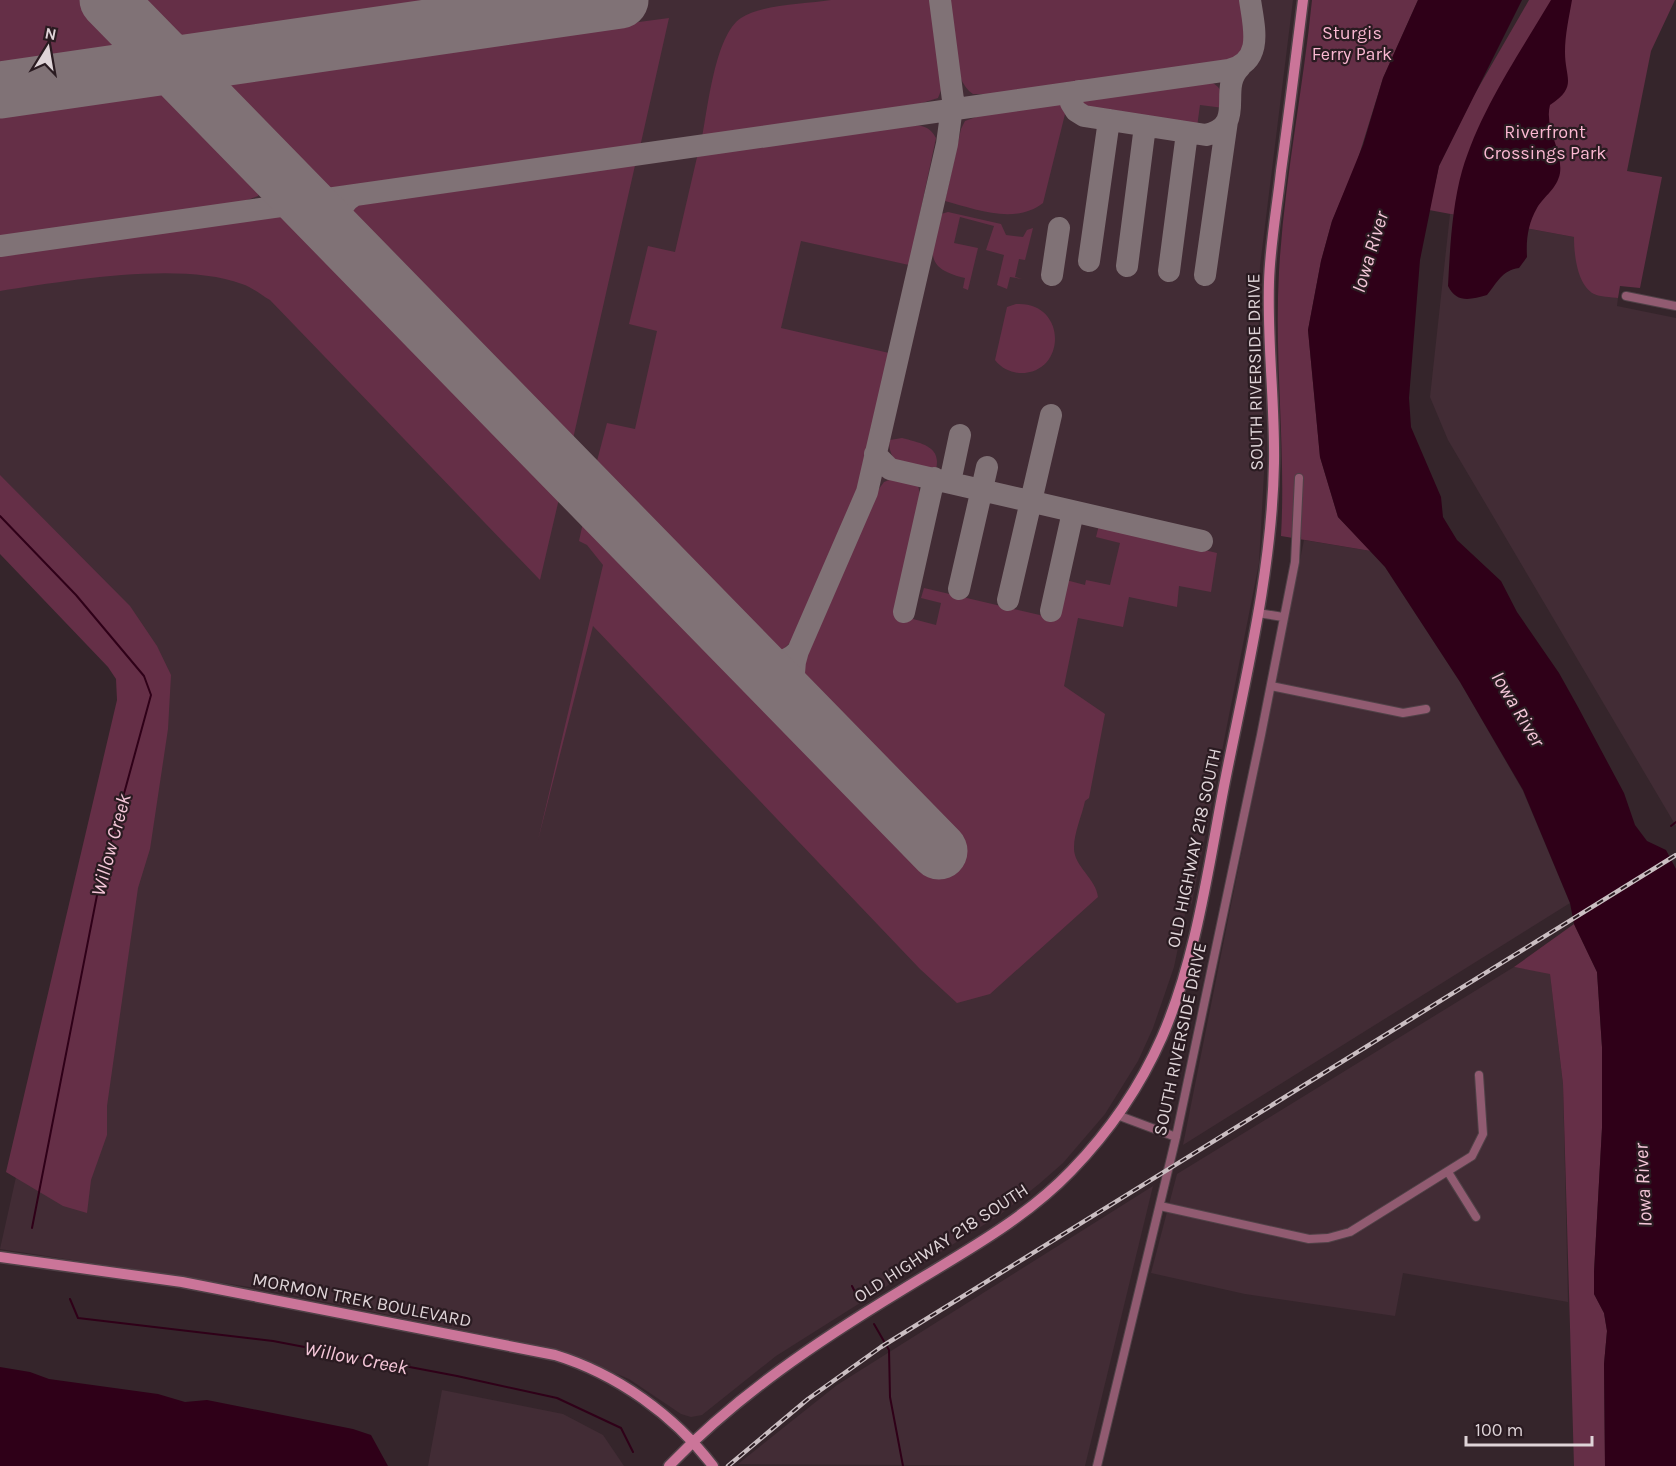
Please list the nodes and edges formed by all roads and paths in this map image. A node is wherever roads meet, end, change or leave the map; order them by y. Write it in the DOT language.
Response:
graph roads {
  1 [pos="1303,0"];
  2 [pos="1626,297"];
  3 [pos="1676,306"];
  4 [pos="1299,478"];
  5 [pos="1258,613"];
  6 [pos="1283,617"];
  7 [pos="1271,686"];
  8 [pos="1426,709"];
  9 [pos="1479,1075"];
  10 [pos="1118,1115"];
  11 [pos="1176,1137"];
  12 [pos="1448,1172"];
  13 [pos="1160,1206"];
  14 [pos="1476,1217"];
  15 [pos="0,1257"];
  16 [pos="694,1441"];
  17 [pos="669,1466"];
  18 [pos="713,1466"];
  19 [pos="1097,1466"];
  1 -- 5 [label="main road, SOUTH RIVERSIDE DRIVE"];
  2 -- 3 [label="street"];
  4 -- 6 [label="street, SOUTH RIVERSIDE DRIVE"];
  5 -- 6 [label="street"];
  5 -- 10 [label="main road, OLD HIGHWAY 218 SOUTH"];
  6 -- 7 [label="street, SOUTH RIVERSIDE DRIVE"];
  7 -- 8 [label="street"];
  7 -- 11 [label="street, SOUTH RIVERSIDE DRIVE"];
  9 -- 12 [label="street"];
  10 -- 11 [label="street"];
  10 -- 16 [label="main road, OLD HIGHWAY 218 SOUTH"];
  11 -- 13 [label="street, SOUTH RIVERSIDE DRIVE"];
  12 -- 13 [label="street"];
  12 -- 14 [label="street"];
  13 -- 19 [label="street, SOUTH RIVERSIDE DRIVE"];
  15 -- 16 [label="main road, MORMON TREK BOULEVARD"];
  16 -- 17 [label="main road, OLD HIGHWAY 218 SOUTH"];
  16 -- 18 [label="main road, MORMON TREK BOULEVARD"];
}
